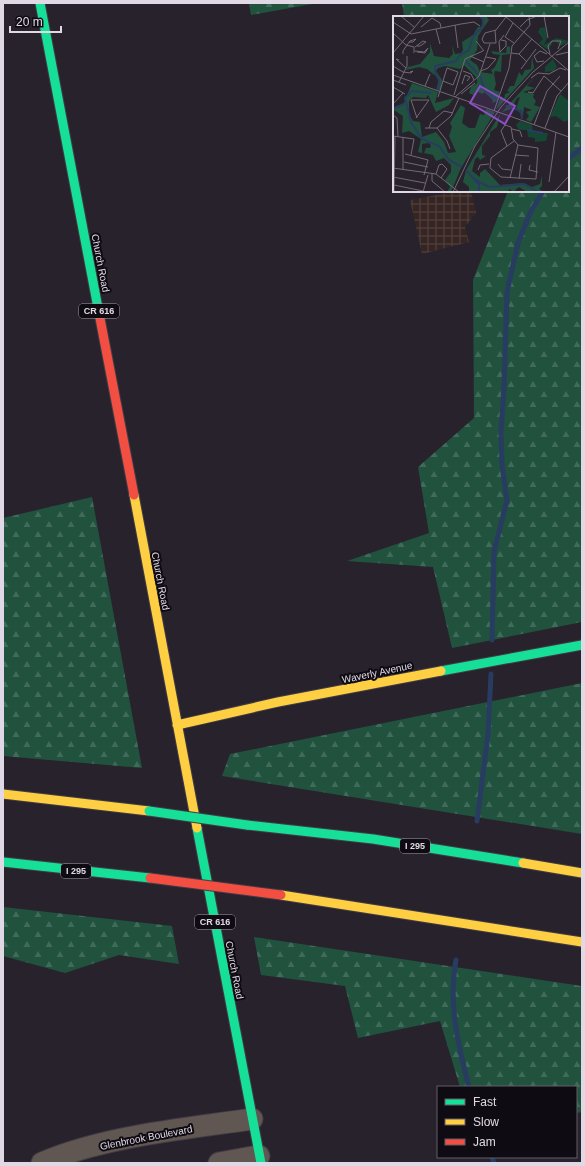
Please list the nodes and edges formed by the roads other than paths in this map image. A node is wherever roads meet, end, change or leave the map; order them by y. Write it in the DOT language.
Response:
graph roads {
  1 [pos="40,3"];
  2 [pos="582,645"];
  3 [pos="177,725"];
  4 [pos="3,794"];
  5 [pos="3,862"];
  6 [pos="582,873"];
  7 [pos="582,942"];
  8 [pos="252,1119"];
  9 [pos="260,1159"];
  10 [pos="42,1163"];
  11 [pos="219,1163"];
  1 -- 3 [label="main road, Church Road / CR 616"];
  2 -- 3 [label="main road, Waverly Avenue"];
  3 -- 8 [label="main road, Church Road / CR 616"];
  4 -- 6 [label="main road, I 295, bridge"];
  5 -- 7 [label="main road, I 295, bridge"];
  8 -- 9 [label="main road, Church Road / CR 616"];
  8 -- 10 [label="street, Glenbrook Boulevard"];
  9 -- 11 [label="street"];
}
